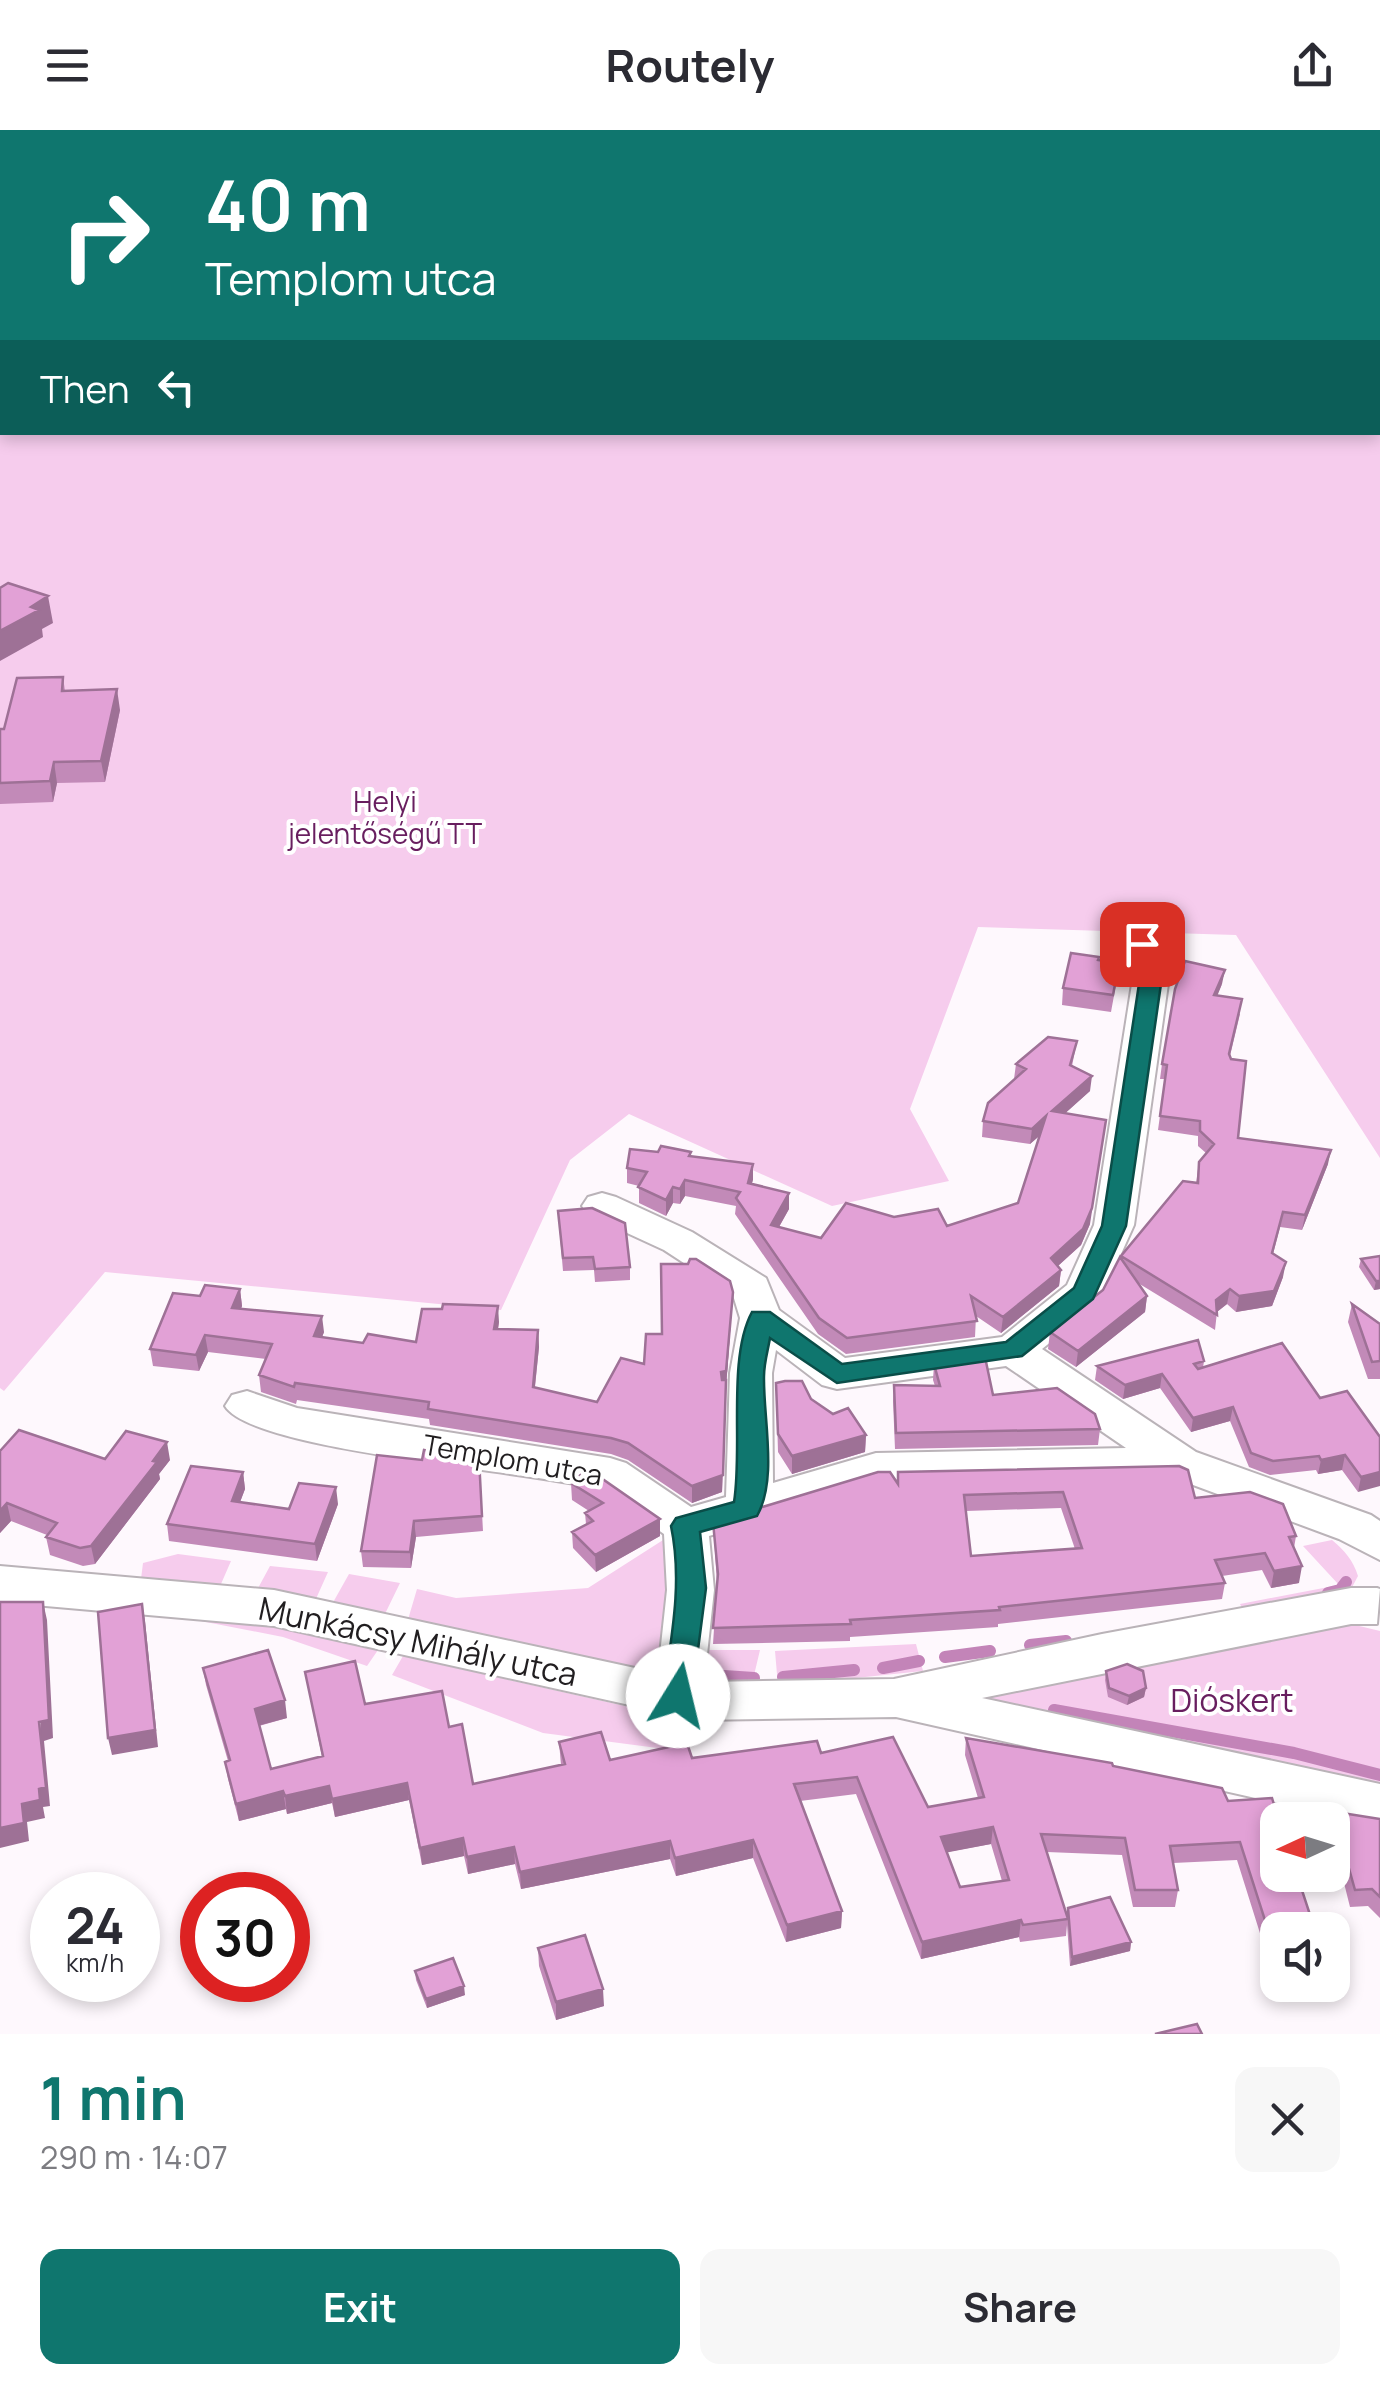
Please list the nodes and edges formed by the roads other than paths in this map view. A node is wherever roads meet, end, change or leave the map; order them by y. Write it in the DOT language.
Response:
graph roads {
  1 [pos="1142,944"];
  2 [pos="602,1206"];
  3 [pos="761,1318"];
  4 [pos="1013,1350"];
  5 [pos="247,1406"];
  6 [pos="1180,1464"];
  7 [pos="747,1509"];
  8 [pos="685,1526"];
  9 [pos="1380,1542"];
  10 [pos="0,1584"];
  11 [pos="1379,1601"];
  12 [pos="678,1696"];
  13 [pos="894,1698"];
  14 [pos="1380,1805"];
  1 -- 4 [label="street"];
  2 -- 3 [label="street"];
  3 -- 4 [label="street"];
  3 -- 7 [label="street"];
  4 -- 6 [label="street"];
  5 -- 8 [label="street, Templom utca"];
  6 -- 7 [label="street"];
  6 -- 9 [label="street"];
  7 -- 8 [label="street"];
  8 -- 12 [label="street"];
  10 -- 12 [label="street, Munkácsy Mihály utca"];
  11 -- 13 [label="street, Munkácsy Mihály utca"];
  12 -- 13 [label="street, Munkácsy Mihály utca"];
  13 -- 14 [label="street, Munkácsy Mihály utca"];
}
